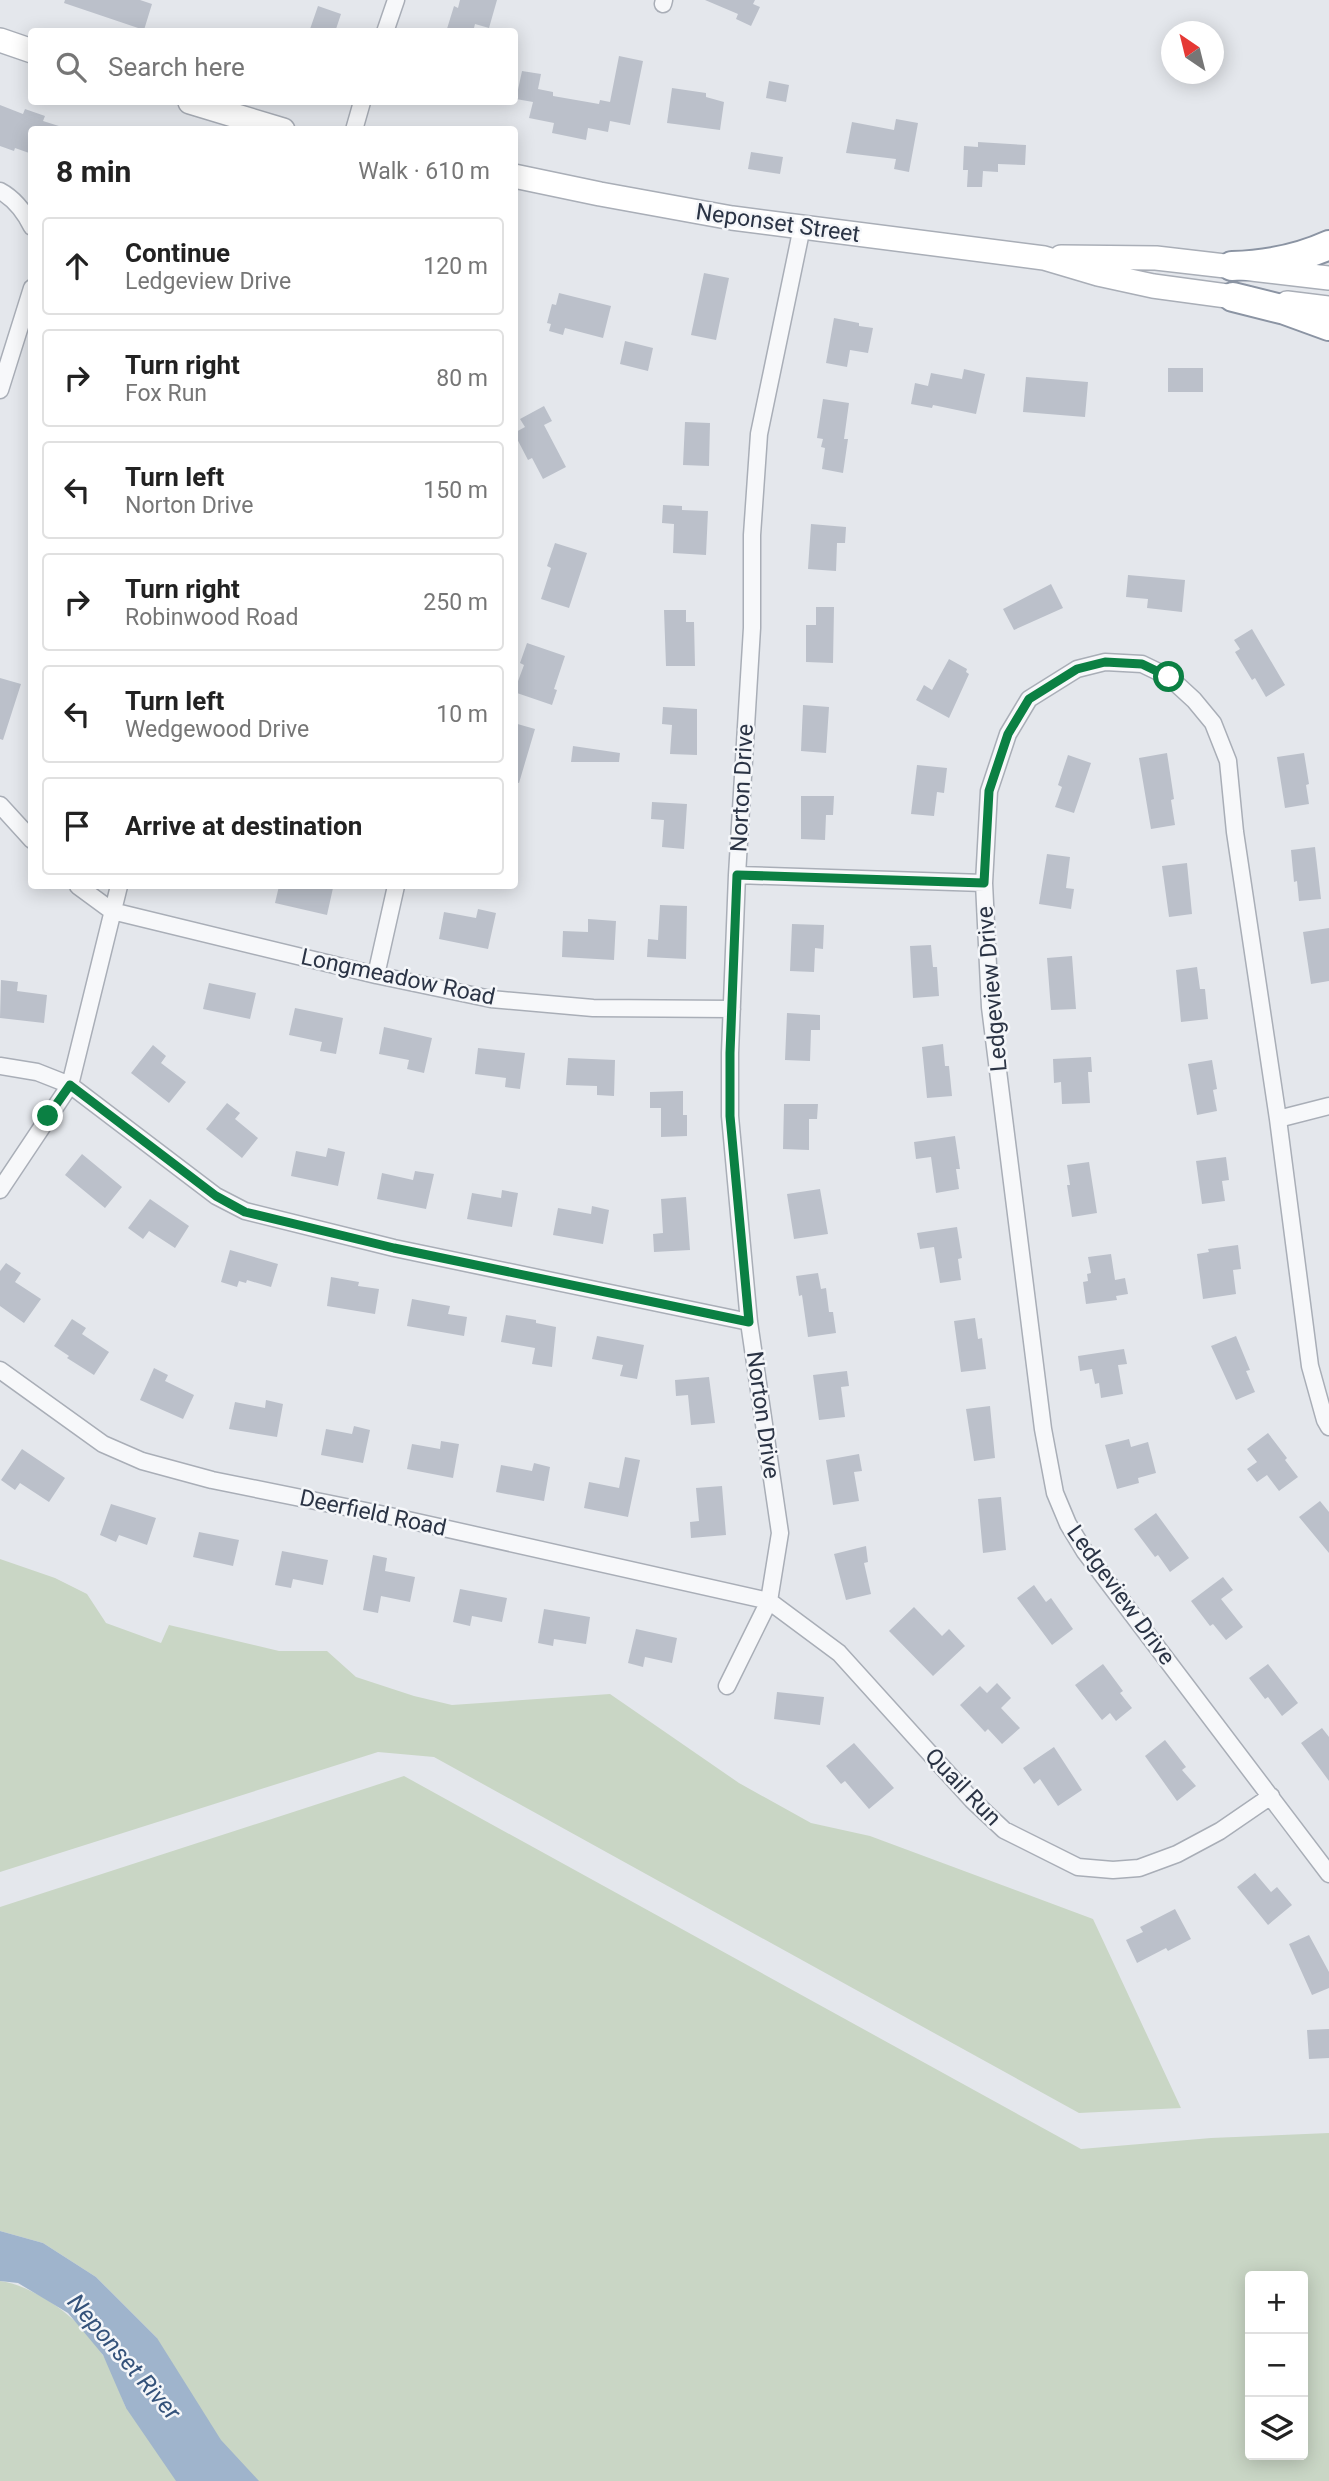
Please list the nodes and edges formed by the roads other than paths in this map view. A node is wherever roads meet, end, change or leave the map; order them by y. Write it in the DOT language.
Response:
graph roads {
  1 [pos="396,0"];
  2 [pos="386,28"];
  3 [pos="0,40"];
  4 [pos="28,50"];
  5 [pos="200,105"];
  6 [pos="361,105"];
  7 [pos="270,126"];
  8 [pos="355,126"];
  9 [pos="518,177"];
  10 [pos="0,191"];
  11 [pos="28,221"];
  12 [pos="802,227"];
  13 [pos="1329,245"];
  14 [pos="1044,258"];
  15 [pos="1232,266"];
  16 [pos="1329,278"];
  17 [pos="1233,297"];
  18 [pos="28,301"];
  19 [pos="1329,309"];
  20 [pos="1329,326"];
  21 [pos="0,390"];
  22 [pos="0,805"];
  23 [pos="28,836"];
  24 [pos="737,875"];
  25 [pos="984,883"];
  26 [pos="82,889"];
  27 [pos="118,889"];
  28 [pos="396,889"];
  29 [pos="112,911"];
  30 [pos="376,975"];
  31 [pos="732,1009"];
  32 [pos="0,1066"];
  33 [pos="70,1085"];
  34 [pos="1329,1106"];
  35 [pos="1278,1119"];
  36 [pos="0,1190"];
  37 [pos="749,1322"];
  38 [pos="0,1370"];
  39 [pos="1329,1427"];
  40 [pos="769,1601"];
  41 [pos="727,1686"];
  42 [pos="1271,1796"];
  43 [pos="1329,1874"];
  1 -- 2 [label="street"];
  3 -- 4 [label="main road"];
  5 -- 7 [label="main road"];
  6 -- 8 [label="street"];
  9 -- 12 [label="main road, Neponset Street"];
  10 -- 11 [label="street"];
  12 -- 14 [label="main road, Neponset Street"];
  12 -- 24 [label="street, Norton Drive"];
  13 -- 15 [label="highway"];
  14 -- 15 [label="main road, Neponset Street"];
  14 -- 17 [label="main road, Neponset Street"];
  15 -- 16 [label="main road, Neponset Street"];
  17 -- 19 [label="main road, Neponset Street"];
  17 -- 20 [label="highway"];
  18 -- 21 [label="street"];
  22 -- 23 [label="street"];
  24 -- 25 [label="street"];
  24 -- 31 [label="street, Norton Drive"];
  25 -- 35 [label="street, Ledgeview Drive"];
  25 -- 42 [label="street, Ledgeview Drive"];
  26 -- 29 [label="street, Longmeadow Road"];
  27 -- 29 [label="street"];
  28 -- 30 [label="street"];
  29 -- 30 [label="street, Longmeadow Road"];
  29 -- 33 [label="street"];
  30 -- 31 [label="street, Longmeadow Road"];
  31 -- 37 [label="street, Norton Drive"];
  32 -- 33 [label="street"];
  33 -- 36 [label="street"];
  33 -- 37 [label="street"];
  34 -- 35 [label="street"];
  35 -- 39 [label="street, Ledgeview Drive"];
  37 -- 40 [label="street, Norton Drive"];
  38 -- 40 [label="street, Deerfield Road"];
  40 -- 41 [label="street, Norton Drive"];
  40 -- 42 [label="street, Quail Run"];
  42 -- 43 [label="street, Ledgeview Drive"];
}
